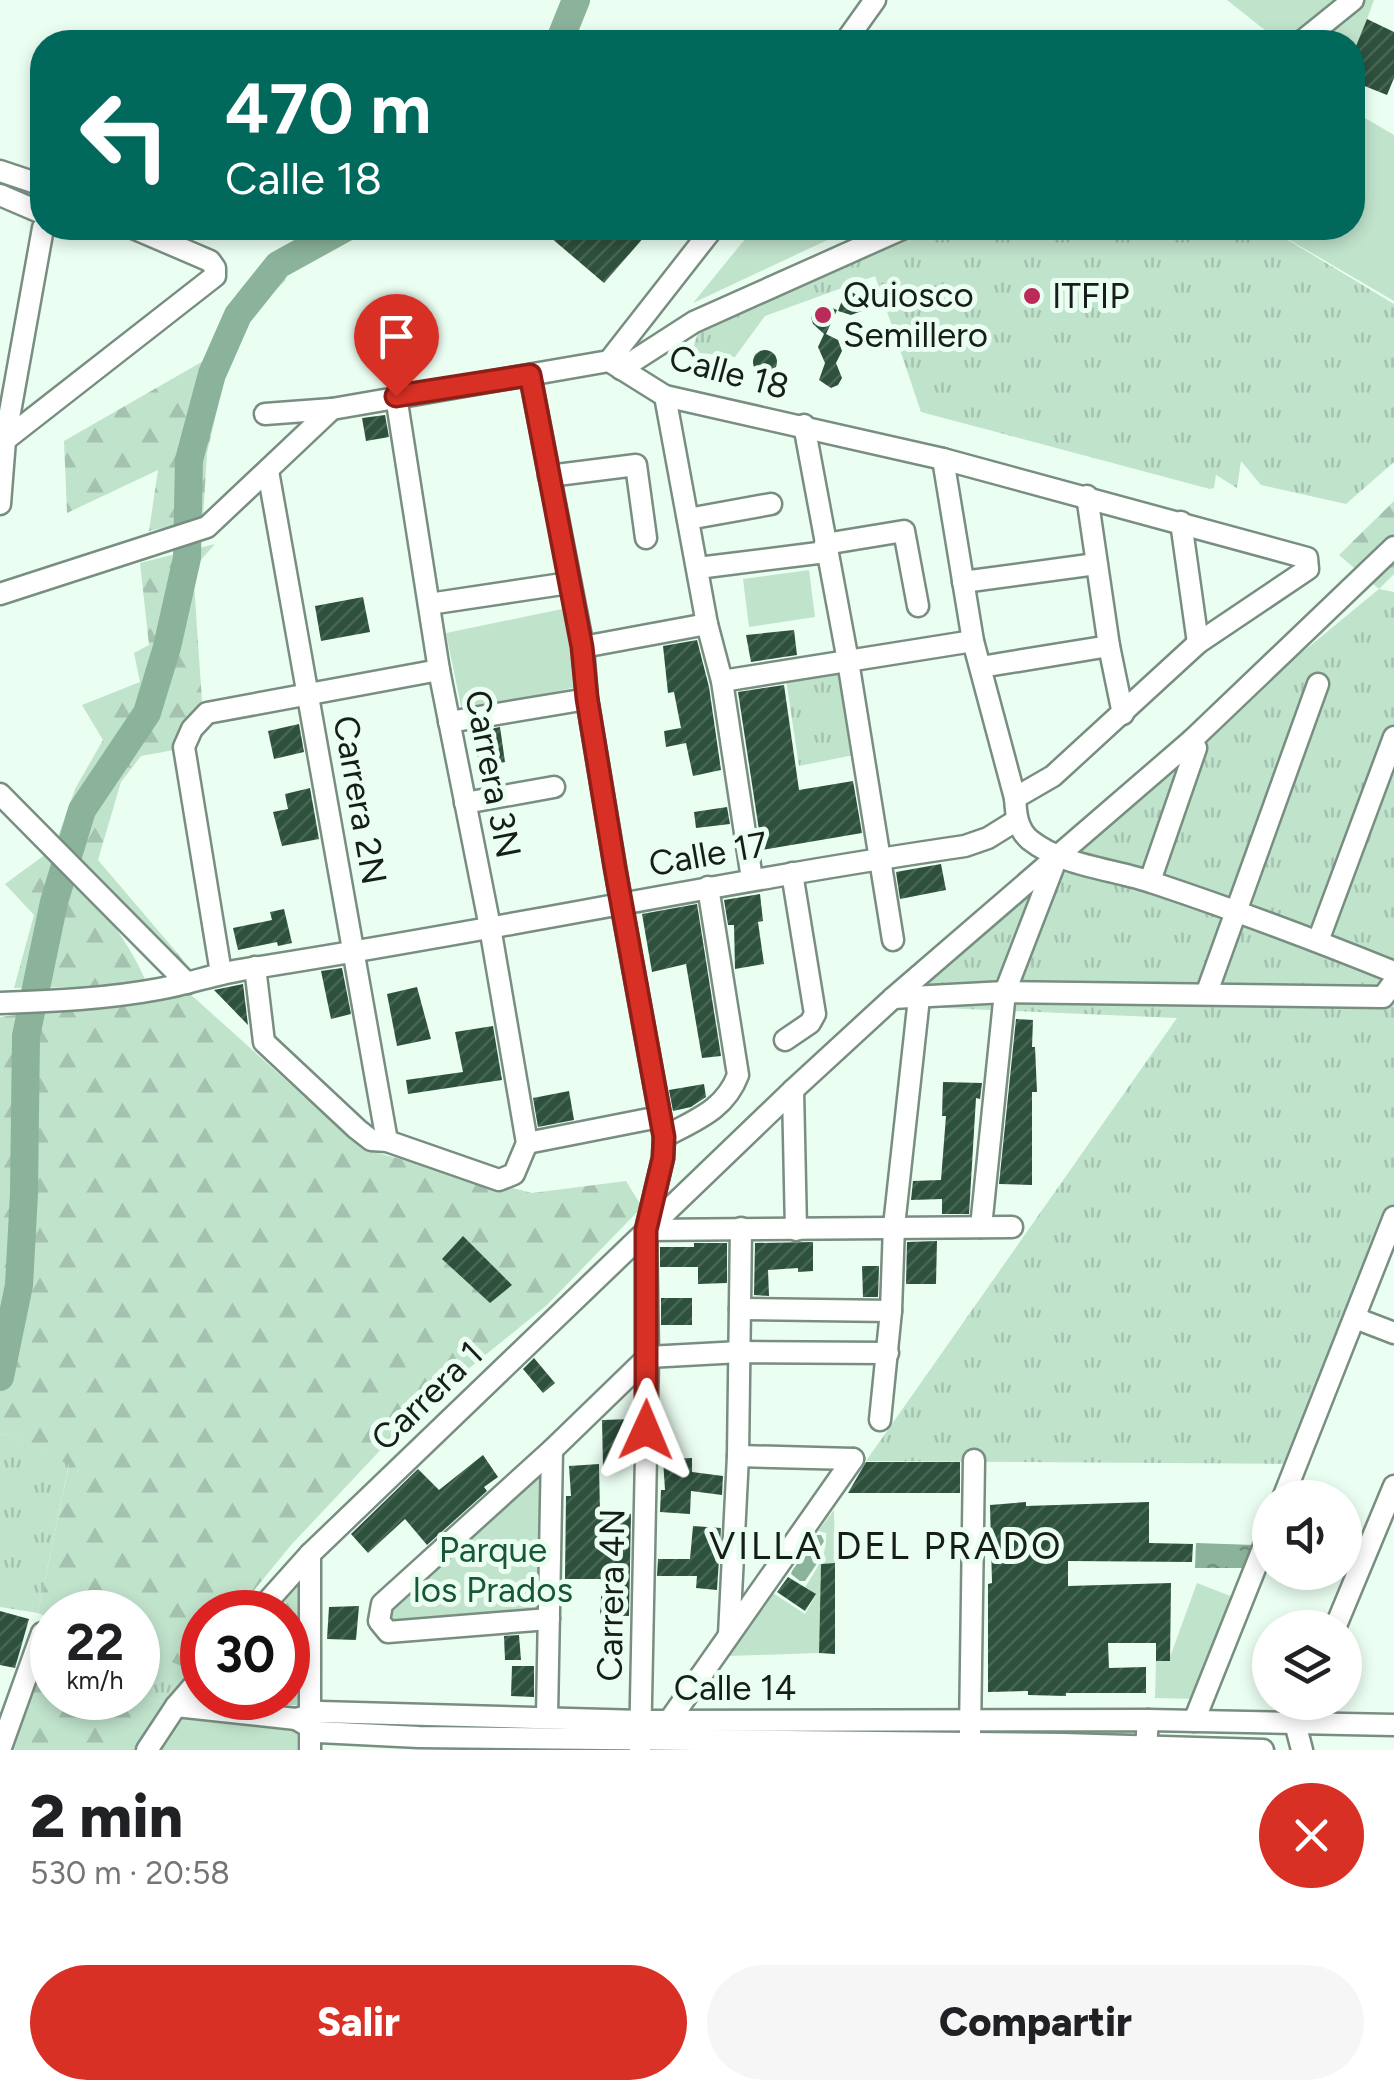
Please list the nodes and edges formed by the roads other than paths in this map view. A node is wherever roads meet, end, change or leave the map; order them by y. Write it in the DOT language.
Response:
graph roads {
  1 [pos="876,0"];
  2 [pos="1352,0"];
  3 [pos="854,30"];
  4 [pos="1316,30"];
  5 [pos="0,171"];
  6 [pos="30,181"];
  7 [pos="0,196"];
  8 [pos="30,208"];
  9 [pos="41,240"];
  10 [pos="161,240"];
  11 [pos="704,240"];
  12 [pos="877,240"];
  13 [pos="615,365"];
  14 [pos="530,375"];
  15 [pos="396,396"];
  16 [pos="665,396"];
  17 [pos="332,409"];
  18 [pos="265,414"];
  19 [pos="804,425"];
  20 [pos="3,439"];
  21 [pos="943,459"];
  22 [pos="268,471"];
  23 [pos="549,476"];
  24 [pos="1088,496"];
  25 [pos="0,504"];
  26 [pos="771,504"];
  27 [pos="688,520"];
  28 [pos="1181,522"];
  29 [pos="646,538"];
  30 [pos="1394,547"];
  31 [pos="826,548"];
  32 [pos="1096,564"];
  33 [pos="698,568"];
  34 [pos="963,582"];
  35 [pos="569,584"];
  36 [pos="0,594"];
  37 [pos="429,604"];
  38 [pos="918,606"];
  39 [pos="707,624"];
  40 [pos="973,642"];
  41 [pos="1198,644"];
  42 [pos="1109,646"];
  43 [pos="582,647"];
  44 [pos="848,661"];
  45 [pos="981,668"];
  46 [pos="439,670"];
  47 [pos="722,680"];
  48 [pos="1318,684"];
  49 [pos="309,696"];
  50 [pos="587,698"];
  51 [pos="1122,714"];
  52 [pos="449,722"];
  53 [pos="1394,738"];
  54 [pos="1192,740"];
  55 [pos="554,787"];
  56 [pos="0,794"];
  57 [pos="1014,798"];
  58 [pos="466,803"];
  59 [pos="1016,820"];
  60 [pos="1058,856"];
  61 [pos="881,858"];
  62 [pos="792,873"];
  63 [pos="752,879"];
  64 [pos="1150,881"];
  65 [pos="708,887"];
  66 [pos="621,902"];
  67 [pos="1235,912"];
  68 [pos="490,928"];
  69 [pos="893,940"];
  70 [pos="1318,941"];
  71 [pos="355,953"];
  72 [pos="255,968"];
  73 [pos="221,972"];
  74 [pos="1394,972"];
  75 [pos="1394,982"];
  76 [pos="187,983"];
  77 [pos="1005,992"];
  78 [pos="1207,992"];
  79 [pos="894,998"];
  80 [pos="919,998"];
  81 [pos="8,1003"];
  82 [pos="785,1040"];
  83 [pos="794,1090"];
  84 [pos="662,1127"];
  85 [pos="387,1141"];
  86 [pos="524,1153"];
  87 [pos="1394,1217"];
  88 [pos="894,1226"];
  89 [pos="981,1227"];
  90 [pos="1012,1227"];
  91 [pos="741,1228"];
  92 [pos="646,1230"];
  93 [pos="796,1230"];
  94 [pos="740,1309"];
  95 [pos="891,1311"];
  96 [pos="1354,1318"];
  97 [pos="1394,1333"];
  98 [pos="740,1352"];
  99 [pos="888,1353"];
  100 [pos="648,1357"];
  101 [pos="880,1420"];
  102 [pos="552,1450"];
  103 [pos="738,1456"];
  104 [pos="974,1460"];
  105 [pos="1290,1480"];
  106 [pos="1394,1486"];
  107 [pos="310,1554"];
  108 [pos="1252,1576"];
  109 [pos="278,1590"];
  110 [pos="1342,1610"];
  111 [pos="550,1620"];
  112 [pos="729,1636"];
  113 [pos="30,1666"];
  114 [pos="180,1701"];
  115 [pos="176,1706"];
  116 [pos="548,1716"];
  117 [pos="971,1720"];
  118 [pos="1148,1720"];
  119 [pos="1296,1720"];
  120 [pos="668,1721"];
  121 [pos="1194,1721"];
  122 [pos="1295,1723"];
  123 [pos="1394,1725"];
  124 [pos="306,1728"];
  125 [pos="640,1738"];
  126 [pos="418,1743"];
  127 [pos="527,1745"];
  128 [pos="749,1746"];
  129 [pos="861,1746"];
  130 [pos="970,1746"];
  131 [pos="1146,1747"];
  132 [pos="0,1750"];
  133 [pos="146,1750"];
  134 [pos="1263,1750"];
  135 [pos="1302,1750"];
  1 -- 3 [label="street"];
  2 -- 4 [label="street"];
  5 -- 6 [label="street"];
  7 -- 8 [label="street"];
  9 -- 20 [label="street"];
  10 -- 20 [label="street"];
  11 -- 13 [label="street"];
  12 -- 13 [label="street"];
  13 -- 14 [label="street"];
  13 -- 16 [label="street, Calle 18"];
  14 -- 15 [label="street"];
  14 -- 23 [label="street, Carrera 4N"];
  15 -- 17 [label="street"];
  15 -- 37 [label="street, Carrera 3N"];
  16 -- 19 [label="street, Calle 18"];
  16 -- 27 [label="street"];
  17 -- 18 [label="street"];
  17 -- 22 [label="street"];
  19 -- 21 [label="street, Calle 18"];
  19 -- 31 [label="street"];
  20 -- 25 [label="street"];
  21 -- 24 [label="street, Calle 18"];
  21 -- 34 [label="street"];
  22 -- 36 [label="street"];
  22 -- 49 [label="street, Carrera 2N"];
  23 -- 29 [label="street"];
  23 -- 35 [label="street, Carrera 4N"];
  24 -- 28 [label="street, Calle 18"];
  24 -- 32 [label="street"];
  26 -- 27 [label="street"];
  27 -- 33 [label="street"];
  28 -- 41 [label="street"];
  28 -- 41 [label="street, Calle 18"];
  30 -- 54 [label="street, Carrera 1"];
  31 -- 33 [label="street"];
  31 -- 38 [label="street"];
  31 -- 44 [label="street"];
  32 -- 34 [label="street"];
  32 -- 42 [label="street"];
  33 -- 39 [label="street"];
  34 -- 40 [label="street"];
  35 -- 37 [label="street"];
  35 -- 43 [label="street, Carrera 4N"];
  37 -- 46 [label="street, Carrera 3N"];
  39 -- 43 [label="street"];
  39 -- 47 [label="street"];
  40 -- 44 [label="street"];
  40 -- 45 [label="street"];
  41 -- 51 [label="street"];
  42 -- 45 [label="street"];
  42 -- 51 [label="street"];
  43 -- 50 [label="street, Carrera 4N"];
  44 -- 47 [label="street"];
  44 -- 61 [label="street"];
  45 -- 57 [label="street"];
  46 -- 49 [label="street"];
  46 -- 52 [label="street, Carrera 3N"];
  47 -- 63 [label="street"];
  48 -- 67 [label="street"];
  49 -- 71 [label="street, Carrera 2N"];
  49 -- 73 [label="street"];
  50 -- 52 [label="street"];
  50 -- 66 [label="street, Carrera 4N"];
  51 -- 57 [label="street"];
  52 -- 58 [label="street, Carrera 3N"];
  53 -- 70 [label="street"];
  54 -- 60 [label="street, Carrera 1"];
  54 -- 64 [label="street"];
  55 -- 58 [label="street"];
  56 -- 76 [label="street"];
  57 -- 59 [label="street"];
  58 -- 68 [label="street, Carrera 3N"];
  59 -- 60 [label="street"];
  59 -- 61 [label="street, Calle 17"];
  60 -- 64 [label="street"];
  60 -- 77 [label="street"];
  60 -- 79 [label="street, Carrera 1"];
  61 -- 62 [label="street, Calle 17"];
  61 -- 69 [label="street"];
  62 -- 63 [label="street, Calle 17"];
  62 -- 82 [label="street"];
  63 -- 65 [label="street, Calle 17"];
  64 -- 67 [label="street"];
  65 -- 66 [label="street, Calle 17"];
  65 -- 84 [label="street"];
  66 -- 68 [label="street, Calle 17"];
  66 -- 84 [label="street, Carrera 4N"];
  67 -- 70 [label="street"];
  67 -- 78 [label="street"];
  68 -- 71 [label="street, Calle 17"];
  68 -- 86 [label="street, Carrera 3N"];
  70 -- 74 [label="street"];
  71 -- 72 [label="street, Calle 17"];
  71 -- 85 [label="street, Carrera 2N"];
  72 -- 73 [label="street, Calle 17"];
  72 -- 85 [label="street"];
  73 -- 76 [label="street, Calle 17"];
  75 -- 78 [label="street"];
  76 -- 81 [label="street, Calle 17"];
  77 -- 78 [label="street"];
  77 -- 80 [label="street"];
  77 -- 89 [label="street"];
  79 -- 80 [label="street"];
  79 -- 83 [label="street, Carrera 1"];
  80 -- 88 [label="street"];
  83 -- 92 [label="street, Carrera 1"];
  83 -- 93 [label="street"];
  84 -- 86 [label="street"];
  84 -- 92 [label="street, Carrera 4N"];
  85 -- 86 [label="street"];
  87 -- 96 [label="street"];
  88 -- 89 [label="street"];
  88 -- 93 [label="street"];
  88 -- 95 [label="street"];
  89 -- 90 [label="street"];
  91 -- 92 [label="street"];
  91 -- 93 [label="street"];
  91 -- 94 [label="street"];
  92 -- 100 [label="street, Carrera 4N"];
  92 -- 107 [label="street, Carrera 1"];
  94 -- 95 [label="street"];
  94 -- 98 [label="street"];
  95 -- 99 [label="street"];
  96 -- 97 [label="street"];
  96 -- 105 [label="street"];
  98 -- 99 [label="street"];
  98 -- 100 [label="street"];
  98 -- 103 [label="street"];
  99 -- 101 [label="street"];
  100 -- 102 [label="street"];
  100 -- 125 [label="street, Carrera 4N"];
  102 -- 111 [label="street"];
  102 -- 111 [label="street"];
  103 -- 112 [label="street"];
  103 -- 112 [label="street"];
  104 -- 117 [label="street"];
  106 -- 110 [label="street"];
  107 -- 109 [label="street, Carrera 1"];
  107 -- 124 [label="street"];
  108 -- 121 [label="street"];
  111 -- 116 [label="street"];
  112 -- 120 [label="street"];
  113 -- 132 [label="street"];
  114 -- 115 [label="street"];
  115 -- 124 [label="street, Calle 14"];
  115 -- 133 [label="street"];
  116 -- 124 [label="street, Calle 14"];
  116 -- 125 [label="street, Calle 14"];
  117 -- 118 [label="street, Calle 14"];
  117 -- 120 [label="street, Calle 14"];
  117 -- 130 [label="street"];
  118 -- 121 [label="street, Calle 14"];
  118 -- 131 [label="street"];
  119 -- 122 [label="street"];
  120 -- 125 [label="street, Calle 14"];
  121 -- 122 [label="street, Calle 14"];
  122 -- 123 [label="street, Calle 14"];
  122 -- 135 [label="street"];
  124 -- 126 [label="street, Calle 14"];
  125 -- 127 [label="street, Calle 14"];
  125 -- 128 [label="street, Calle 14"];
  126 -- 127 [label="street, Calle 14"];
  128 -- 129 [label="street, Calle 14"];
  129 -- 130 [label="street, Calle 14"];
  130 -- 131 [label="street, Calle 14"];
  131 -- 134 [label="street, Calle 14"];
}
